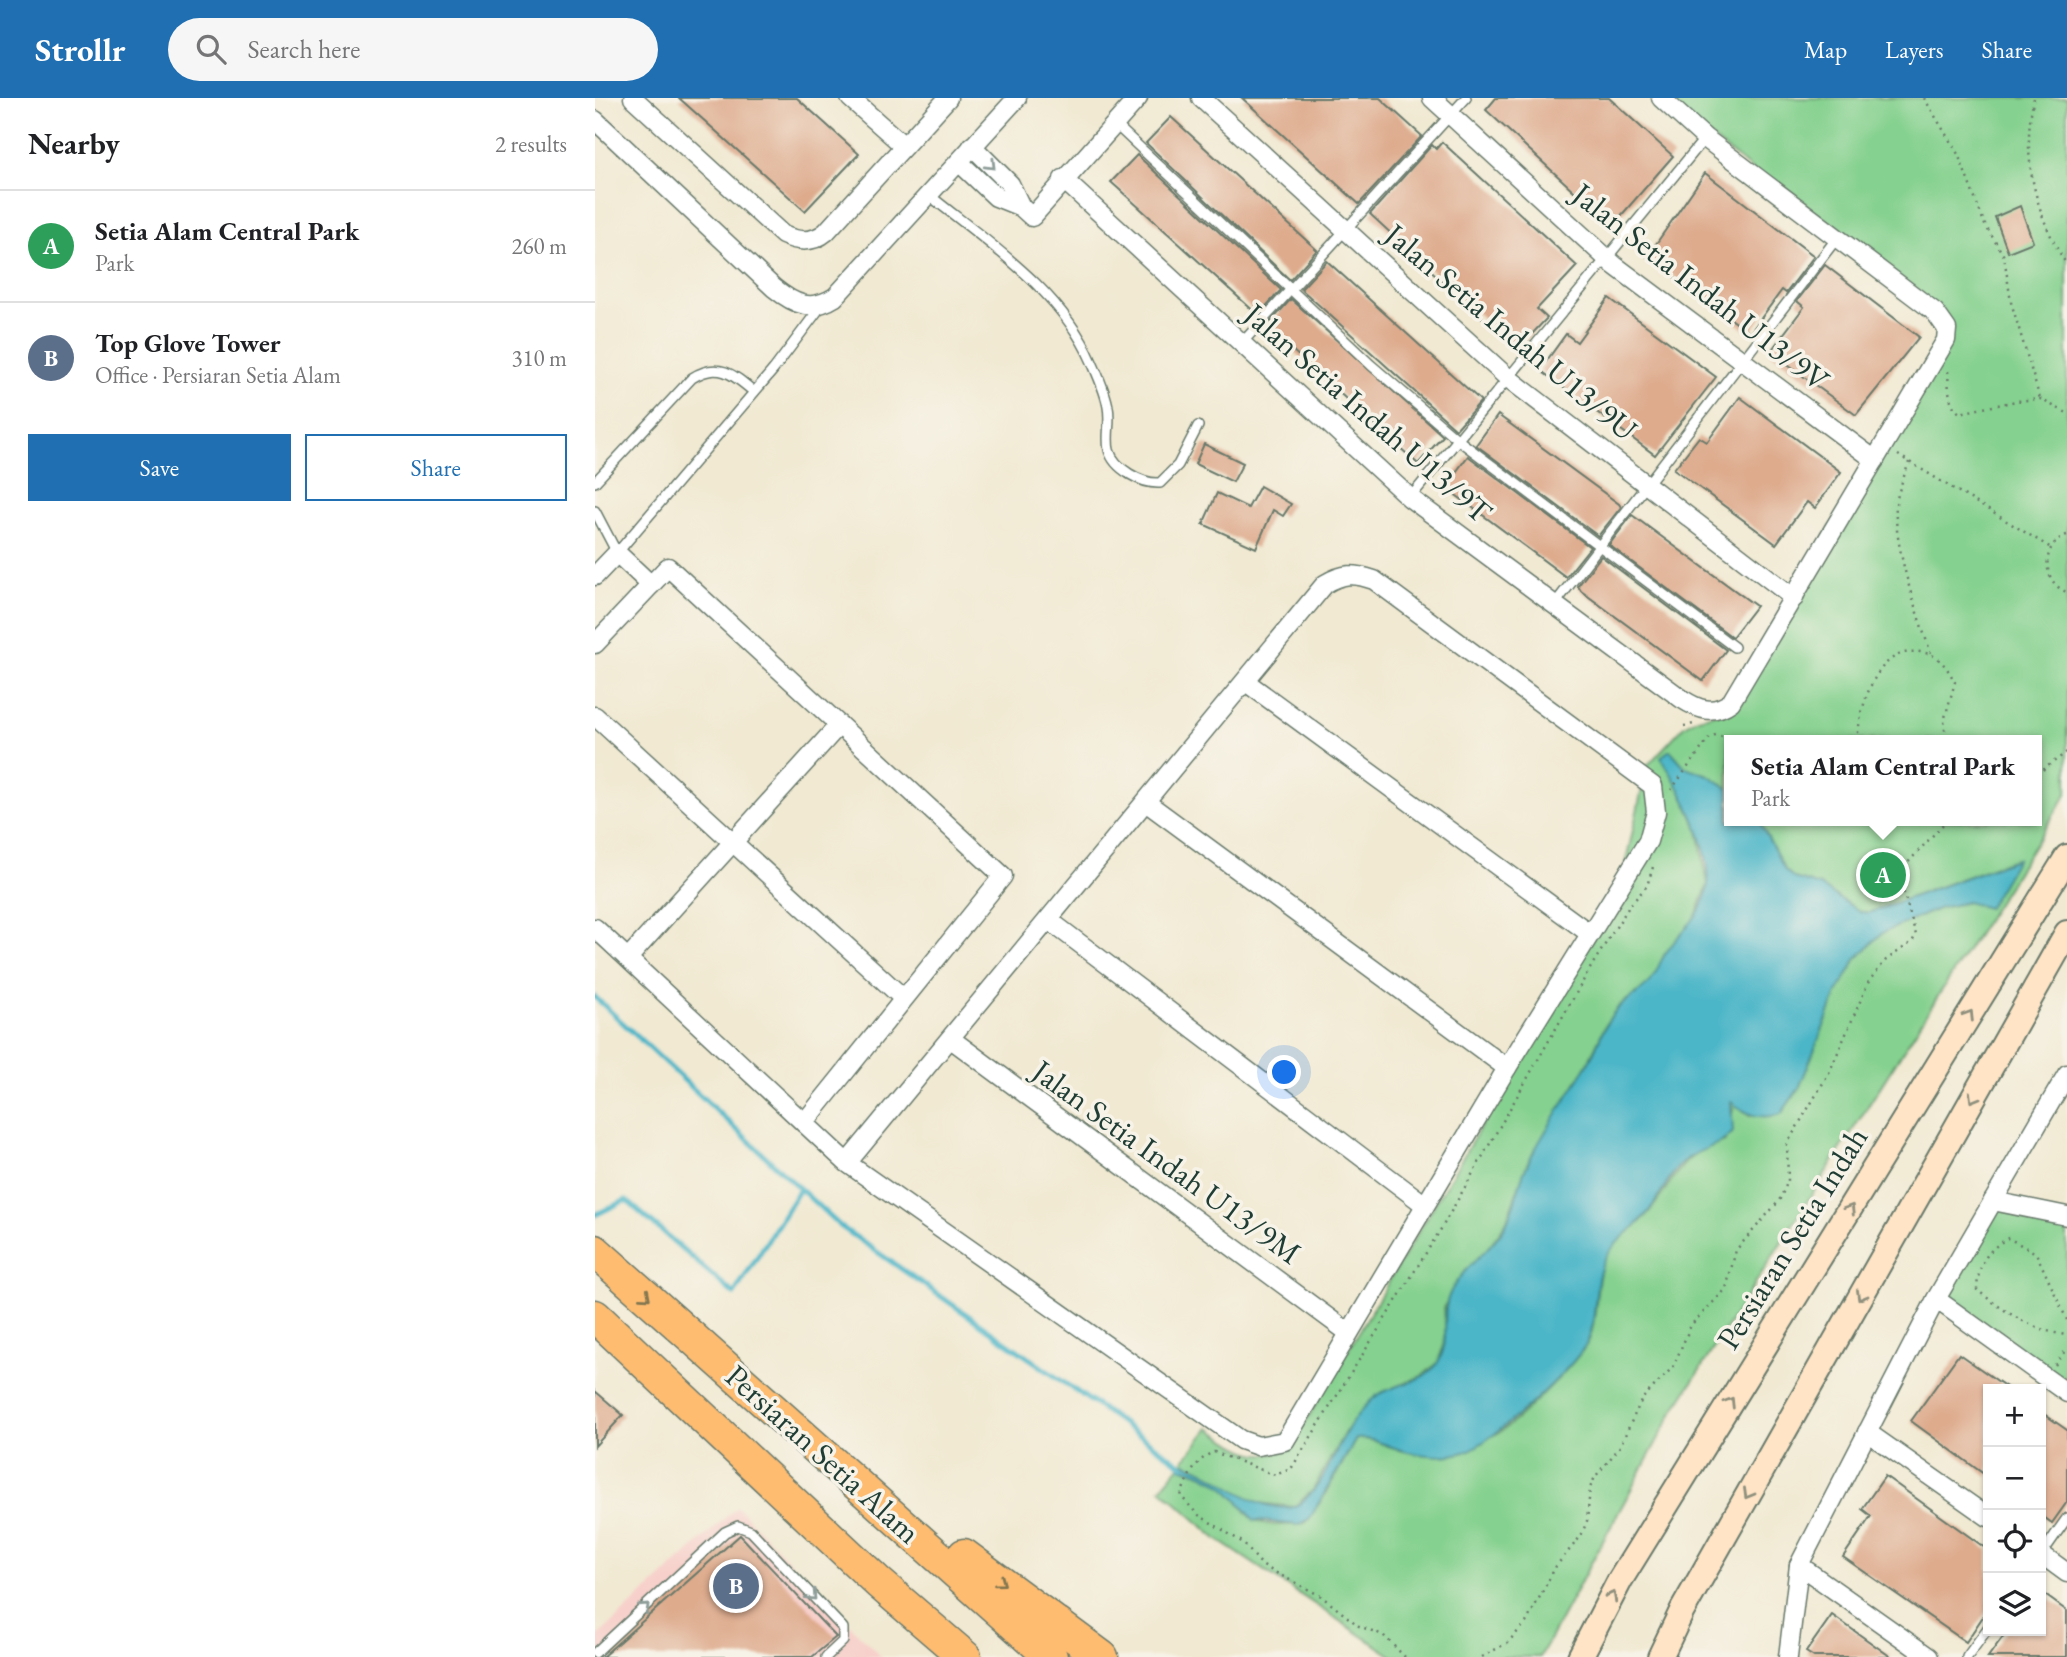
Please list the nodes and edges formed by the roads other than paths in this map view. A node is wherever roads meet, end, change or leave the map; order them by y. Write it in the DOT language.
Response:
graph roads {
  1 [pos="633,98"];
  2 [pos="850,98"];
  3 [pos="947,98"];
  4 [pos="1017,98"];
  5 [pos="1138,98"];
  6 [pos="1201,98"];
  7 [pos="1433,98"];
  8 [pos="1466,98"];
  9 [pos="1661,98"];
  10 [pos="1450,115"];
  11 [pos="595,120"];
  12 [pos="1115,124"];
  13 [pos="1705,138"];
  14 [pos="904,146"];
  15 [pos="972,146"];
  16 [pos="959,162"];
  17 [pos="1063,180"];
  18 [pos="929,195"];
  19 [pos="1021,207"];
  20 [pos="1345,230"];
  21 [pos="1837,238"];
  22 [pos="1607,258"];
  23 [pos="1291,290"];
  24 [pos="822,305"];
  25 [pos="1241,344"];
  26 [pos="1742,361"];
  27 [pos="1508,378"];
  28 [pos="754,392"];
  29 [pos="1198,426"];
  30 [pos="1457,439"];
  31 [pos="1879,453"];
  32 [pos="595,482"];
  33 [pos="1647,485"];
  34 [pos="1410,498"];
  35 [pos="595,511"];
  36 [pos="1599,546"];
  37 [pos="617,553"];
  38 [pos="595,576"];
  39 [pos="651,585"];
  40 [pos="1794,598"];
  41 [pos="1554,606"];
  42 [pos="595,644"];
  43 [pos="1734,647"];
  44 [pos="1246,682"];
  45 [pos="595,716"];
  46 [pos="839,725"];
  47 [pos="1147,803"];
  48 [pos="733,842"];
  49 [pos="2067,857"];
  50 [pos="1050,921"];
  51 [pos="595,928"];
  52 [pos="1589,933"];
  53 [pos="2067,933"];
  54 [pos="629,957"];
  55 [pos="903,998"];
  56 [pos="951,1039"];
  57 [pos="1507,1068"];
  58 [pos="2067,1074"];
  59 [pos="804,1122"];
  60 [pos="847,1163"];
  61 [pos="1993,1201"];
  62 [pos="1425,1205"];
  63 [pos="2067,1216"];
  64 [pos="595,1251"];
  65 [pos="1935,1298"];
  66 [pos="595,1316"];
  67 [pos="595,1332"];
  68 [pos="1349,1333"];
  69 [pos="2067,1393"];
  70 [pos="1867,1432"];
  71 [pos="808,1440"];
  72 [pos="1983,1513"];
  73 [pos="2067,1518"];
  74 [pos="2046,1547"];
  75 [pos="2046,1558"];
  76 [pos="1799,1565"];
  77 [pos="2067,1573"];
  78 [pos="879,1583"];
  79 [pos="1983,1635"];
  80 [pos="597,1654"];
  81 [pos="826,1657"];
  82 [pos="942,1657"];
  83 [pos="965,1657"];
  84 [pos="1051,1657"];
  85 [pos="1102,1657"];
  86 [pos="1580,1657"];
  87 [pos="1660,1657"];
  88 [pos="1788,1657"];
  89 [pos="1929,1657"];
  90 [pos="1967,1657"];
  1 -- 14 [label="street"];
  2 -- 14 [label="street"];
  3 -- 14 [label="street"];
  4 -- 15 [label="street"];
  5 -- 12 [label="street"];
  6 -- 20 [label="street, Jalan Setia Indah U13/9U"];
  7 -- 10 [label="street, Jalan Setia Indah U13/9V"];
  8 -- 10 [label="lane"];
  9 -- 13 [label="street"];
  10 -- 20 [label="lane"];
  10 -- 22 [label="street, Jalan Setia Indah U13/9V"];
  11 -- 24 [label="street"];
  12 -- 17 [label="street"];
  12 -- 23 [label="lane"];
  13 -- 21 [label="street"];
  13 -- 22 [label="lane"];
  15 -- 16 [label="street"];
  15 -- 19 [label="street, one-way"];
  16 -- 18 [label="street"];
  16 -- 19 [label="street"];
  17 -- 19 [label="street"];
  17 -- 25 [label="street, Jalan Setia Indah U13/9T"];
  18 -- 24 [label="street"];
  18 -- 29 [label="lane"];
  20 -- 23 [label="lane"];
  20 -- 27 [label="street, Jalan Setia Indah U13/9U"];
  21 -- 26 [label="lane"];
  21 -- 31 [label="street, Jalan Setia Indah U13/9T"];
  22 -- 26 [label="street, Jalan Setia Indah U13/9V"];
  22 -- 27 [label="lane"];
  23 -- 25 [label="lane"];
  23 -- 30 [label="lane"];
  24 -- 28 [label="lane"];
  25 -- 34 [label="street, Jalan Setia Indah U13/9T"];
  26 -- 31 [label="street, Jalan Setia Indah U13/9V"];
  26 -- 33 [label="lane"];
  27 -- 30 [label="lane"];
  27 -- 33 [label="street, Jalan Setia Indah U13/9U"];
  28 -- 32 [label="lane"];
  28 -- 37 [label="lane"];
  30 -- 34 [label="lane"];
  30 -- 36 [label="lane"];
  31 -- 40 [label="street, Jalan Setia Indah U13/9T"];
  33 -- 36 [label="lane"];
  33 -- 40 [label="street, Jalan Setia Indah U13/9U"];
  34 -- 41 [label="street, Jalan Setia Indah U13/9T"];
  35 -- 37 [label="lane"];
  36 -- 41 [label="lane"];
  36 -- 43 [label="lane"];
  37 -- 38 [label="street"];
  37 -- 39 [label="street"];
  39 -- 42 [label="street"];
  39 -- 46 [label="street"];
  40 -- 41 [label="street, Jalan Setia Indah U13/9T"];
  44 -- 47 [label="street"];
  44 -- 52 [label="street"];
  44 -- 52 [label="street"];
  45 -- 48 [label="street"];
  46 -- 48 [label="street"];
  46 -- 55 [label="street"];
  47 -- 50 [label="street"];
  47 -- 57 [label="street"];
  48 -- 54 [label="street"];
  48 -- 55 [label="street"];
  86 -- 49 [label="street, Persiaran Setia Indah, one-way"];
  50 -- 56 [label="street"];
  50 -- 62 [label="street"];
  51 -- 54 [label="street"];
  52 -- 57 [label="street"];
  53 -- 87 [label="street, one-way"];
  54 -- 59 [label="street"];
  55 -- 59 [label="street"];
  56 -- 60 [label="street"];
  56 -- 68 [label="street, Jalan Setia Indah U13/9M"];
  57 -- 62 [label="street"];
  58 -- 61 [label="street"];
  59 -- 60 [label="street"];
  60 -- 68 [label="street"];
  61 -- 63 [label="street"];
  61 -- 65 [label="street"];
  62 -- 68 [label="street"];
  64 -- 71 [label="highway, Persiaran Setia Alam, one-way"];
  65 -- 69 [label="street"];
  65 -- 70 [label="street"];
  66 -- 78 [label="highway, Persiaran Setia Alam"];
  67 -- 78 [label="highway"];
  70 -- 72 [label="street"];
  70 -- 76 [label="street"];
  71 -- 84 [label="highway, Persiaran Setia Alam"];
  71 -- 85 [label="highway, one-way"];
  73 -- 74 [label="lane"];
  75 -- 77 [label="street"];
  76 -- 88 [label="street"];
  76 -- 89 [label="street"];
  78 -- 82 [label="highway"];
  78 -- 83 [label="highway, Persiaran Setia Alam"];
  79 -- 90 [label="lane"];
  80 -- 81 [label="lane, one-way"];
}
